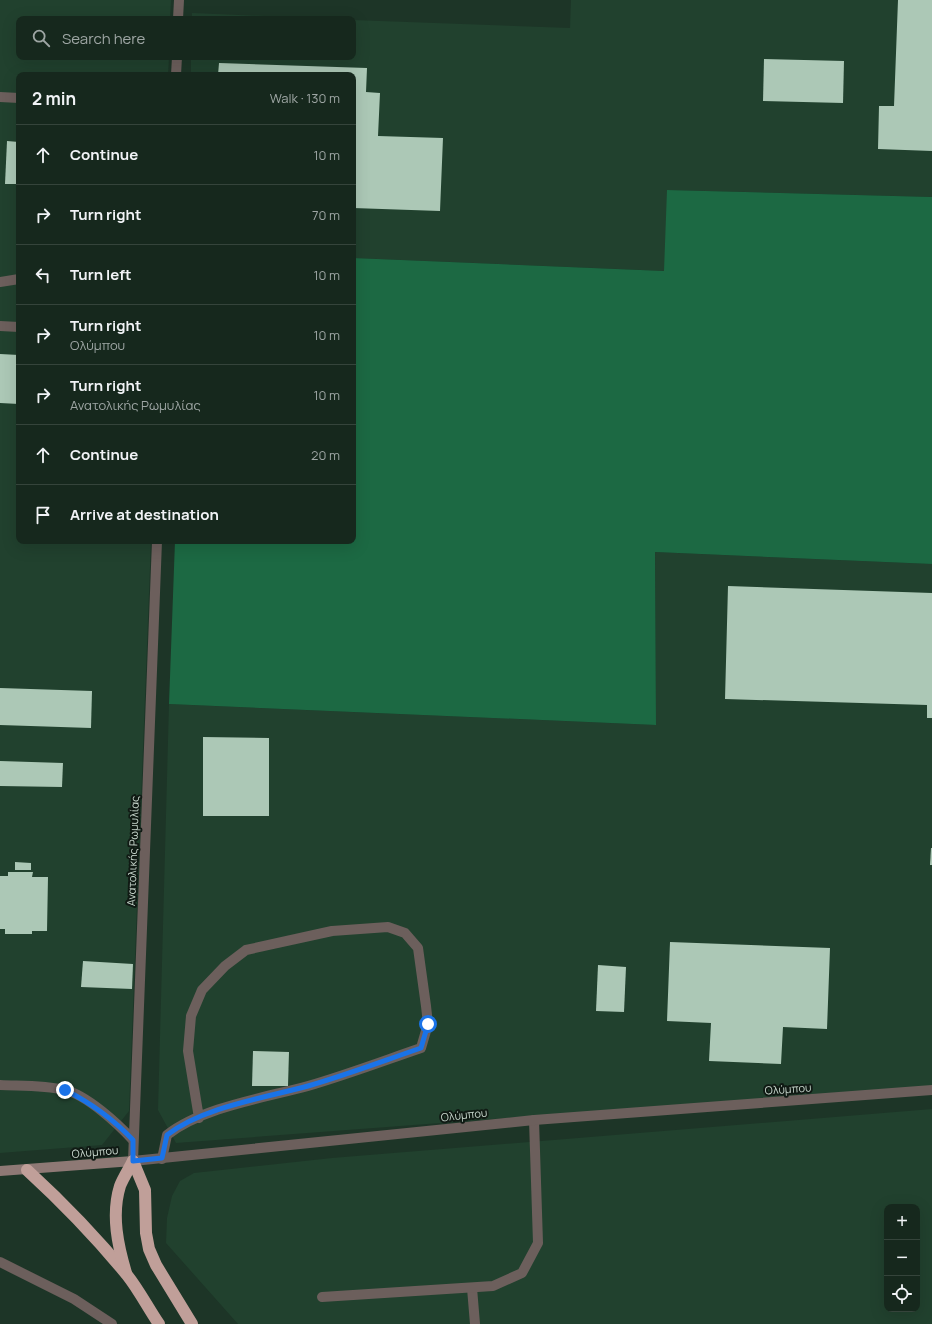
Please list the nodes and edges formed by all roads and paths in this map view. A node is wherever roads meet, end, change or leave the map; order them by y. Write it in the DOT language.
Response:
graph roads {
  1 [pos="179,0"];
  2 [pos="178,16"];
  3 [pos="177,60"];
  4 [pos="176,72"];
  5 [pos="0,97"];
  6 [pos="16,98"];
  7 [pos="16,279"];
  8 [pos="0,282"];
  9 [pos="0,326"];
  10 [pos="16,327"];
  11 [pos="157,544"];
  12 [pos="0,1085"];
  13 [pos="932,1090"];
  14 [pos="198,1118"];
  15 [pos="534,1120"];
  16 [pos="133,1140"];
  17 [pos="162,1158"];
  18 [pos="133,1161"];
  19 [pos="27,1170"];
  20 [pos="0,1171"];
  21 [pos="0,1262"];
  22 [pos="127,1275"];
  23 [pos="472,1288"];
  24 [pos="322,1297"];
  25 [pos="112,1324"];
  26 [pos="159,1324"];
  27 [pos="192,1324"];
  28 [pos="474,1324"];
  1 -- 2 [label="street"];
  3 -- 4 [label="street"];
  5 -- 6 [label="street"];
  7 -- 8 [label="street"];
  9 -- 10 [label="street"];
  11 -- 16 [label="street, Ανατολικής Ρωμυλίας"];
  12 -- 16 [label="street"];
  13 -- 15 [label="street, Ολύμπου"];
  14 -- 14 [label="street"];
  14 -- 17 [label="street"];
  15 -- 17 [label="street, Ολύμπου"];
  15 -- 23 [label="street"];
  16 -- 18 [label="street, Ανατολικής Ρωμυλίας"];
  17 -- 18 [label="street, Ολύμπου"];
  18 -- 19 [label="street, Ολύμπου"];
  18 -- 22 [label="highway"];
  18 -- 27 [label="highway"];
  19 -- 20 [label="street, Ολύμπου"];
  19 -- 22 [label="highway"];
  21 -- 25 [label="street"];
  22 -- 26 [label="highway"];
  23 -- 24 [label="street"];
  23 -- 28 [label="street"];
}
